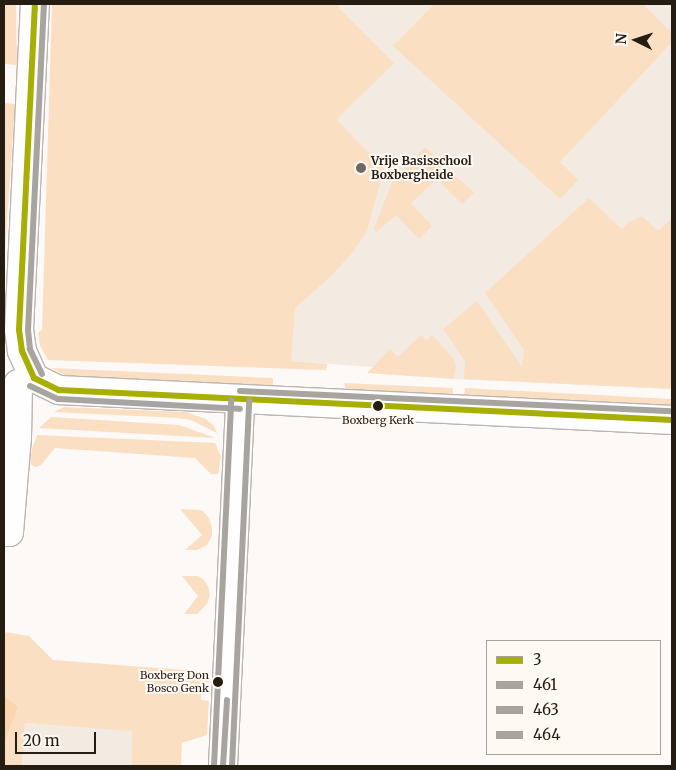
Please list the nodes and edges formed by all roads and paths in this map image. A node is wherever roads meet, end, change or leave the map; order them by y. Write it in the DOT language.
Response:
graph roads {
  1 [pos="35,4"];
  2 [pos="12,298"];
  3 [pos="19,384"];
  4 [pos="240,400"];
  5 [pos="672,420"];
  6 [pos="4,532"];
  7 [pos="223,766"];
  1 -- 2 [label="street"];
  2 -- 3 [label="street"];
  3 -- 4 [label="street"];
  3 -- 6 [label="street"];
  4 -- 5 [label="street"];
  4 -- 7 [label="street"];
}
